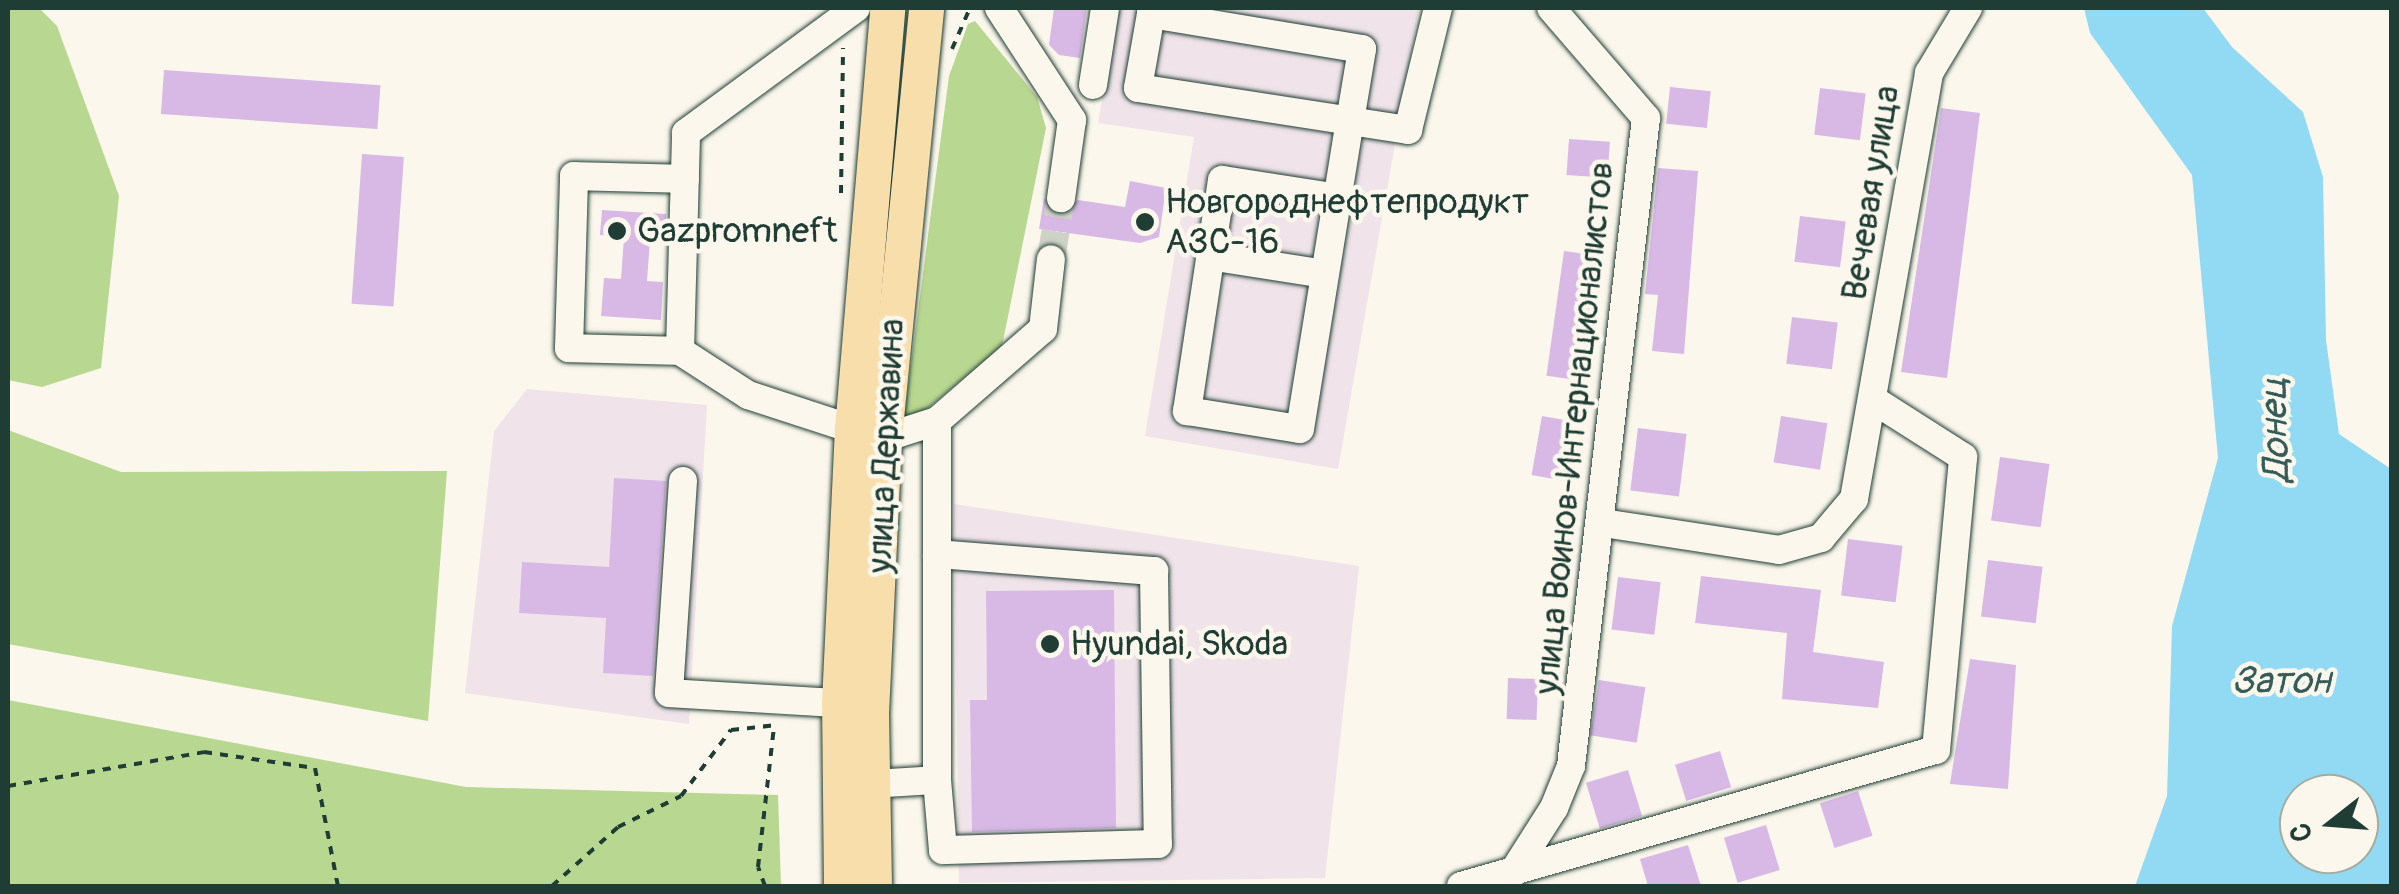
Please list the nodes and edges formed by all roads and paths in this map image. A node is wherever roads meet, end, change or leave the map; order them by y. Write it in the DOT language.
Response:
graph roads {
  1 [pos="856,8"];
  2 [pos="887,8"];
  3 [pos="926,8"];
  4 [pos="999,8"];
  5 [pos="1105,8"];
  6 [pos="1438,8"];
  7 [pos="1551,8"];
  8 [pos="1968,8"];
  9 [pos="1093,85"];
  10 [pos="1350,121"];
  11 [pos="685,179"];
  12 [pos="1061,198"];
  13 [pos="1338,198"];
  14 [pos="1210,256"];
  15 [pos="1051,259"];
  16 [pos="1325,274"];
  17 [pos="680,352"];
  18 [pos="1875,401"];
  19 [pos="937,421"];
  20 [pos="868,434"];
  21 [pos="684,480"];
  22 [pos="1603,523"];
  23 [pos="938,554"];
  24 [pos="827,702"];
  25 [pos="774,727"];
  26 [pos="937,780"];
  27 [pos="871,784"];
  28 [pos="8,786"];
  29 [pos="1510,877"];
  30 [pos="338,886"];
  31 [pos="552,886"];
  32 [pos="765,886"];
  33 [pos="841,886"];
  34 [pos="874,886"];
  35 [pos="1461,886"];
  1 -- 11 [label="street"];
  2 -- 20 [label="main road, улица Державина"];
  3 -- 20 [label="main road, улица Державина"];
  4 -- 12 [label="street"];
  5 -- 9 [label="street"];
  6 -- 10 [label="street"];
  7 -- 22 [label="street, улица Воинов-Интернационалистов"];
  8 -- 18 [label="street, Вечевая улица"];
  10 -- 10 [label="street"];
  10 -- 13 [label="street"];
  11 -- 17 [label="street"];
  11 -- 17 [label="street"];
  13 -- 14 [label="street"];
  13 -- 16 [label="street"];
  14 -- 16 [label="street"];
  14 -- 16 [label="street"];
  15 -- 19 [label="street"];
  17 -- 20 [label="street"];
  18 -- 22 [label="street, Вечевая улица"];
  18 -- 29 [label="street"];
  19 -- 20 [label="street"];
  19 -- 23 [label="street"];
  20 -- 24 [label="main road, улица Державина"];
  20 -- 27 [label="main road, улица Державина"];
  21 -- 24 [label="street"];
  22 -- 29 [label="street, улица Воинов-Интернационалистов"];
  23 -- 26 [label="street"];
  23 -- 26 [label="street"];
  24 -- 25 [label="path"];
  24 -- 33 [label="main road, улица Державина"];
  25 -- 31 [label="path"];
  25 -- 32 [label="path"];
  26 -- 27 [label="street"];
  27 -- 34 [label="main road, улица Державина"];
  28 -- 30 [label="path"];
  29 -- 35 [label="street"];
}
